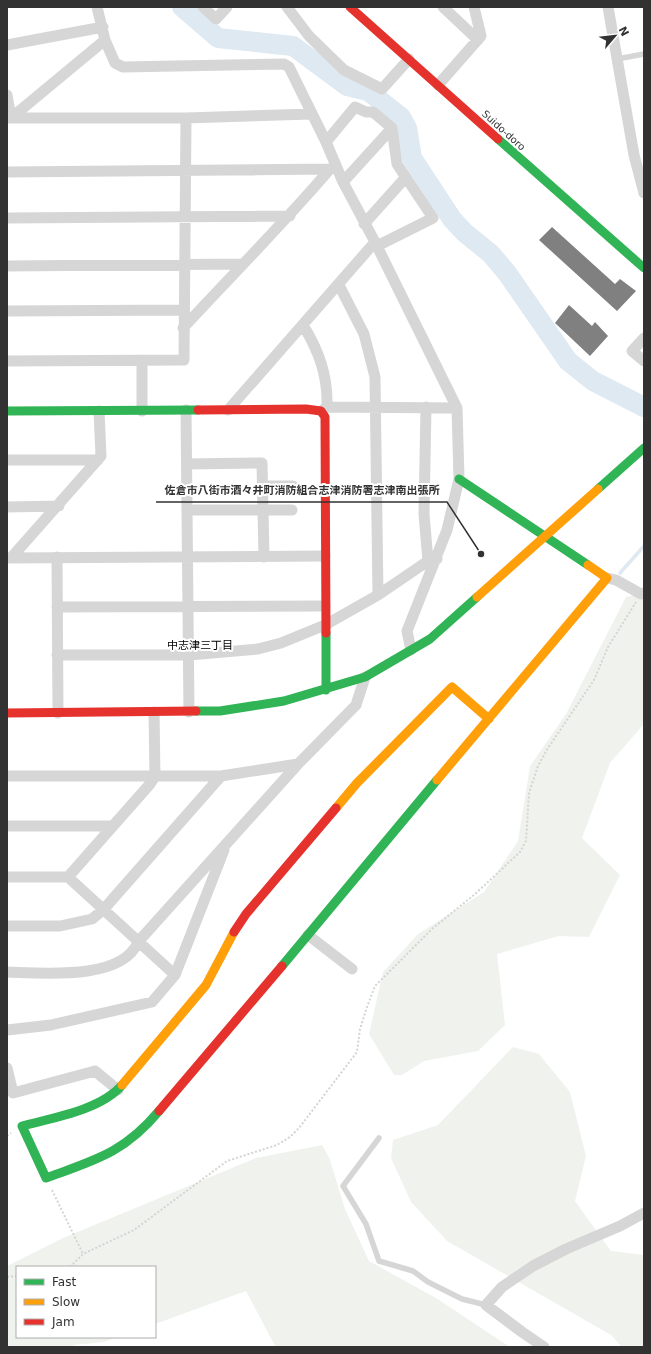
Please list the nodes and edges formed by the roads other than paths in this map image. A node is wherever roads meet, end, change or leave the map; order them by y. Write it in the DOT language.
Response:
graph roads {
  1 [pos="98,7"];
  2 [pos="203,7"];
  3 [pos="227,7"];
  4 [pos="287,7"];
  5 [pos="350,7"];
  6 [pos="443,7"];
  7 [pos="474,7"];
  8 [pos="608,7"];
  9 [pos="103,27"];
  10 [pos="105,40"];
  11 [pos="478,40"];
  12 [pos="7,45"];
  13 [pos="644,54"];
  14 [pos="409,59"];
  15 [pos="617,59"];
  16 [pos="438,85"];
  17 [pos="7,95"];
  18 [pos="312,114"];
  19 [pos="9,118"];
  20 [pos="186,118"];
  21 [pos="392,128"];
  22 [pos="326,142"];
  23 [pos="639,154"];
  24 [pos="333,167"];
  25 [pos="185,170"];
  26 [pos="7,172"];
  27 [pos="406,177"];
  28 [pos="343,182"];
  29 [pos="644,193"];
  30 [pos="290,216"];
  31 [pos="184,217"];
  32 [pos="7,218"];
  33 [pos="364,224"];
  34 [pos="376,244"];
  35 [pos="184,264"];
  36 [pos="242,264"];
  37 [pos="7,266"];
  38 [pos="644,268"];
  39 [pos="339,285"];
  40 [pos="184,310"];
  41 [pos="7,311"];
  42 [pos="303,325"];
  43 [pos="183,328"];
  44 [pos="644,338"];
  45 [pos="142,360"];
  46 [pos="7,361"];
  47 [pos="644,361"];
  48 [pos="426,407"];
  49 [pos="376,408"];
  50 [pos="457,408"];
  51 [pos="324,409"];
  52 [pos="186,410"];
  53 [pos="228,410"];
  54 [pos="7,411"];
  55 [pos="99,411"];
  56 [pos="142,411"];
  57 [pos="644,448"];
  58 [pos="7,460"];
  59 [pos="98,460"];
  60 [pos="187,464"];
  61 [pos="459,479"];
  62 [pos="262,486"];
  63 [pos="293,486"];
  64 [pos="7,506"];
  65 [pos="59,506"];
  66 [pos="188,510"];
  67 [pos="292,510"];
  68 [pos="263,511"];
  69 [pos="545,537"];
  70 [pos="189,556"];
  71 [pos="264,556"];
  72 [pos="325,556"];
  73 [pos="57,557"];
  74 [pos="9,558"];
  75 [pos="433,560"];
  76 [pos="607,578"];
  77 [pos="643,593"];
  78 [pos="378,595"];
  79 [pos="189,606"];
  80 [pos="325,606"];
  81 [pos="57,607"];
  82 [pos="325,625"];
  83 [pos="411,650"];
  84 [pos="57,655"];
  85 [pos="189,655"];
  86 [pos="365,676"];
  87 [pos="326,690"];
  88 [pos="154,712"];
  89 [pos="189,712"];
  90 [pos="7,713"];
  91 [pos="58,713"];
  92 [pos="489,719"];
  93 [pos="298,764"];
  94 [pos="7,776"];
  95 [pos="155,776"];
  96 [pos="221,776"];
  97 [pos="7,826"];
  98 [pos="113,826"];
  99 [pos="226,845"];
  100 [pos="7,877"];
  101 [pos="68,877"];
  102 [pos="103,910"];
  103 [pos="7,926"];
  104 [pos="308,935"];
  105 [pos="138,942"];
  106 [pos="352,970"];
  107 [pos="7,972"];
  108 [pos="175,975"];
  109 [pos="7,1030"];
  110 [pos="7,1068"];
  111 [pos="118,1090"];
  112 [pos="379,1138"];
  113 [pos="644,1213"];
  114 [pos="486,1305"];
  115 [pos="544,1347"];
  1 -- 9 [label="street"];
  2 -- 3 [label="street"];
  4 -- 14 [label="street"];
  5 -- 14 [label="street, Suido-doro"];
  6 -- 11 [label="street"];
  7 -- 11 [label="street"];
  8 -- 15 [label="street"];
  9 -- 10 [label="street"];
  9 -- 12 [label="street"];
  10 -- 18 [label="street"];
  10 -- 19 [label="street"];
  11 -- 16 [label="street"];
  13 -- 15 [label="lane"];
  14 -- 16 [label="street, Suido-doro"];
  15 -- 23 [label="street"];
  16 -- 38 [label="street, Suido-doro"];
  17 -- 19 [label="street"];
  18 -- 20 [label="street"];
  18 -- 22 [label="street"];
  19 -- 20 [label="street"];
  20 -- 25 [label="street"];
  21 -- 22 [label="street"];
  21 -- 27 [label="street"];
  21 -- 28 [label="street"];
  22 -- 24 [label="street"];
  23 -- 29 [label="street"];
  24 -- 25 [label="street"];
  24 -- 28 [label="street"];
  24 -- 30 [label="street"];
  25 -- 26 [label="street"];
  25 -- 31 [label="street"];
  27 -- 33 [label="street"];
  27 -- 34 [label="street"];
  28 -- 33 [label="street"];
  30 -- 31 [label="street"];
  30 -- 36 [label="street"];
  31 -- 32 [label="street"];
  31 -- 35 [label="street"];
  33 -- 34 [label="street"];
  34 -- 39 [label="street"];
  34 -- 50 [label="street"];
  35 -- 36 [label="street"];
  35 -- 37 [label="street"];
  35 -- 40 [label="street"];
  36 -- 43 [label="street"];
  39 -- 42 [label="street"];
  39 -- 49 [label="street"];
  40 -- 41 [label="street"];
  40 -- 43 [label="street"];
  42 -- 51 [label="street"];
  42 -- 53 [label="street"];
  43 -- 45 [label="street"];
  44 -- 47 [label="street"];
  45 -- 46 [label="street"];
  45 -- 56 [label="street"];
  48 -- 49 [label="street"];
  48 -- 50 [label="street"];
  48 -- 75 [label="street"];
  49 -- 51 [label="street"];
  49 -- 78 [label="street"];
  50 -- 61 [label="street"];
  51 -- 53 [label="street"];
  51 -- 72 [label="street"];
  52 -- 53 [label="street"];
  52 -- 56 [label="street"];
  52 -- 60 [label="street"];
  54 -- 55 [label="street"];
  55 -- 56 [label="street"];
  55 -- 59 [label="street"];
  57 -- 69 [label="street"];
  58 -- 59 [label="street"];
  59 -- 65 [label="street"];
  60 -- 62 [label="street"];
  60 -- 66 [label="street"];
  61 -- 69 [label="street"];
  61 -- 75 [label="street"];
  62 -- 63 [label="street"];
  62 -- 68 [label="street"];
  64 -- 65 [label="street"];
  65 -- 74 [label="street"];
  66 -- 68 [label="street"];
  66 -- 70 [label="street"];
  67 -- 68 [label="street"];
  68 -- 71 [label="street"];
  69 -- 76 [label="street"];
  69 -- 83 [label="street"];
  70 -- 71 [label="street"];
  70 -- 73 [label="street"];
  70 -- 79 [label="street"];
  71 -- 72 [label="street"];
  72 -- 80 [label="street"];
  73 -- 74 [label="street"];
  73 -- 81 [label="street"];
  75 -- 78 [label="street"];
  75 -- 83 [label="street"];
  76 -- 77 [label="street"];
  76 -- 92 [label="street"];
  78 -- 82 [label="street"];
  79 -- 80 [label="street"];
  79 -- 81 [label="street"];
  79 -- 85 [label="street"];
  80 -- 82 [label="street"];
  81 -- 84 [label="street"];
  82 -- 85 [label="street"];
  82 -- 87 [label="street"];
  83 -- 86 [label="street"];
  84 -- 85 [label="street"];
  84 -- 91 [label="street"];
  85 -- 89 [label="street"];
  86 -- 87 [label="street"];
  86 -- 93 [label="street"];
  87 -- 89 [label="street"];
  88 -- 89 [label="street"];
  88 -- 91 [label="street"];
  88 -- 95 [label="street"];
  90 -- 91 [label="street"];
  92 -- 104 [label="street"];
  92 -- 111 [label="street"];
  93 -- 96 [label="street"];
  93 -- 99 [label="street"];
  94 -- 95 [label="street"];
  95 -- 96 [label="street"];
  95 -- 98 [label="street"];
  96 -- 102 [label="street"];
  97 -- 98 [label="street"];
  98 -- 101 [label="street"];
  99 -- 105 [label="street"];
  99 -- 108 [label="street"];
  100 -- 101 [label="street"];
  101 -- 102 [label="street"];
  102 -- 103 [label="street"];
  102 -- 105 [label="street"];
  104 -- 106 [label="street"];
  104 -- 111 [label="street"];
  105 -- 107 [label="street"];
  105 -- 108 [label="street"];
  108 -- 109 [label="street"];
  110 -- 111 [label="street"];
  112 -- 114 [label="lane"];
  113 -- 114 [label="street"];
  114 -- 115 [label="street"];
}
